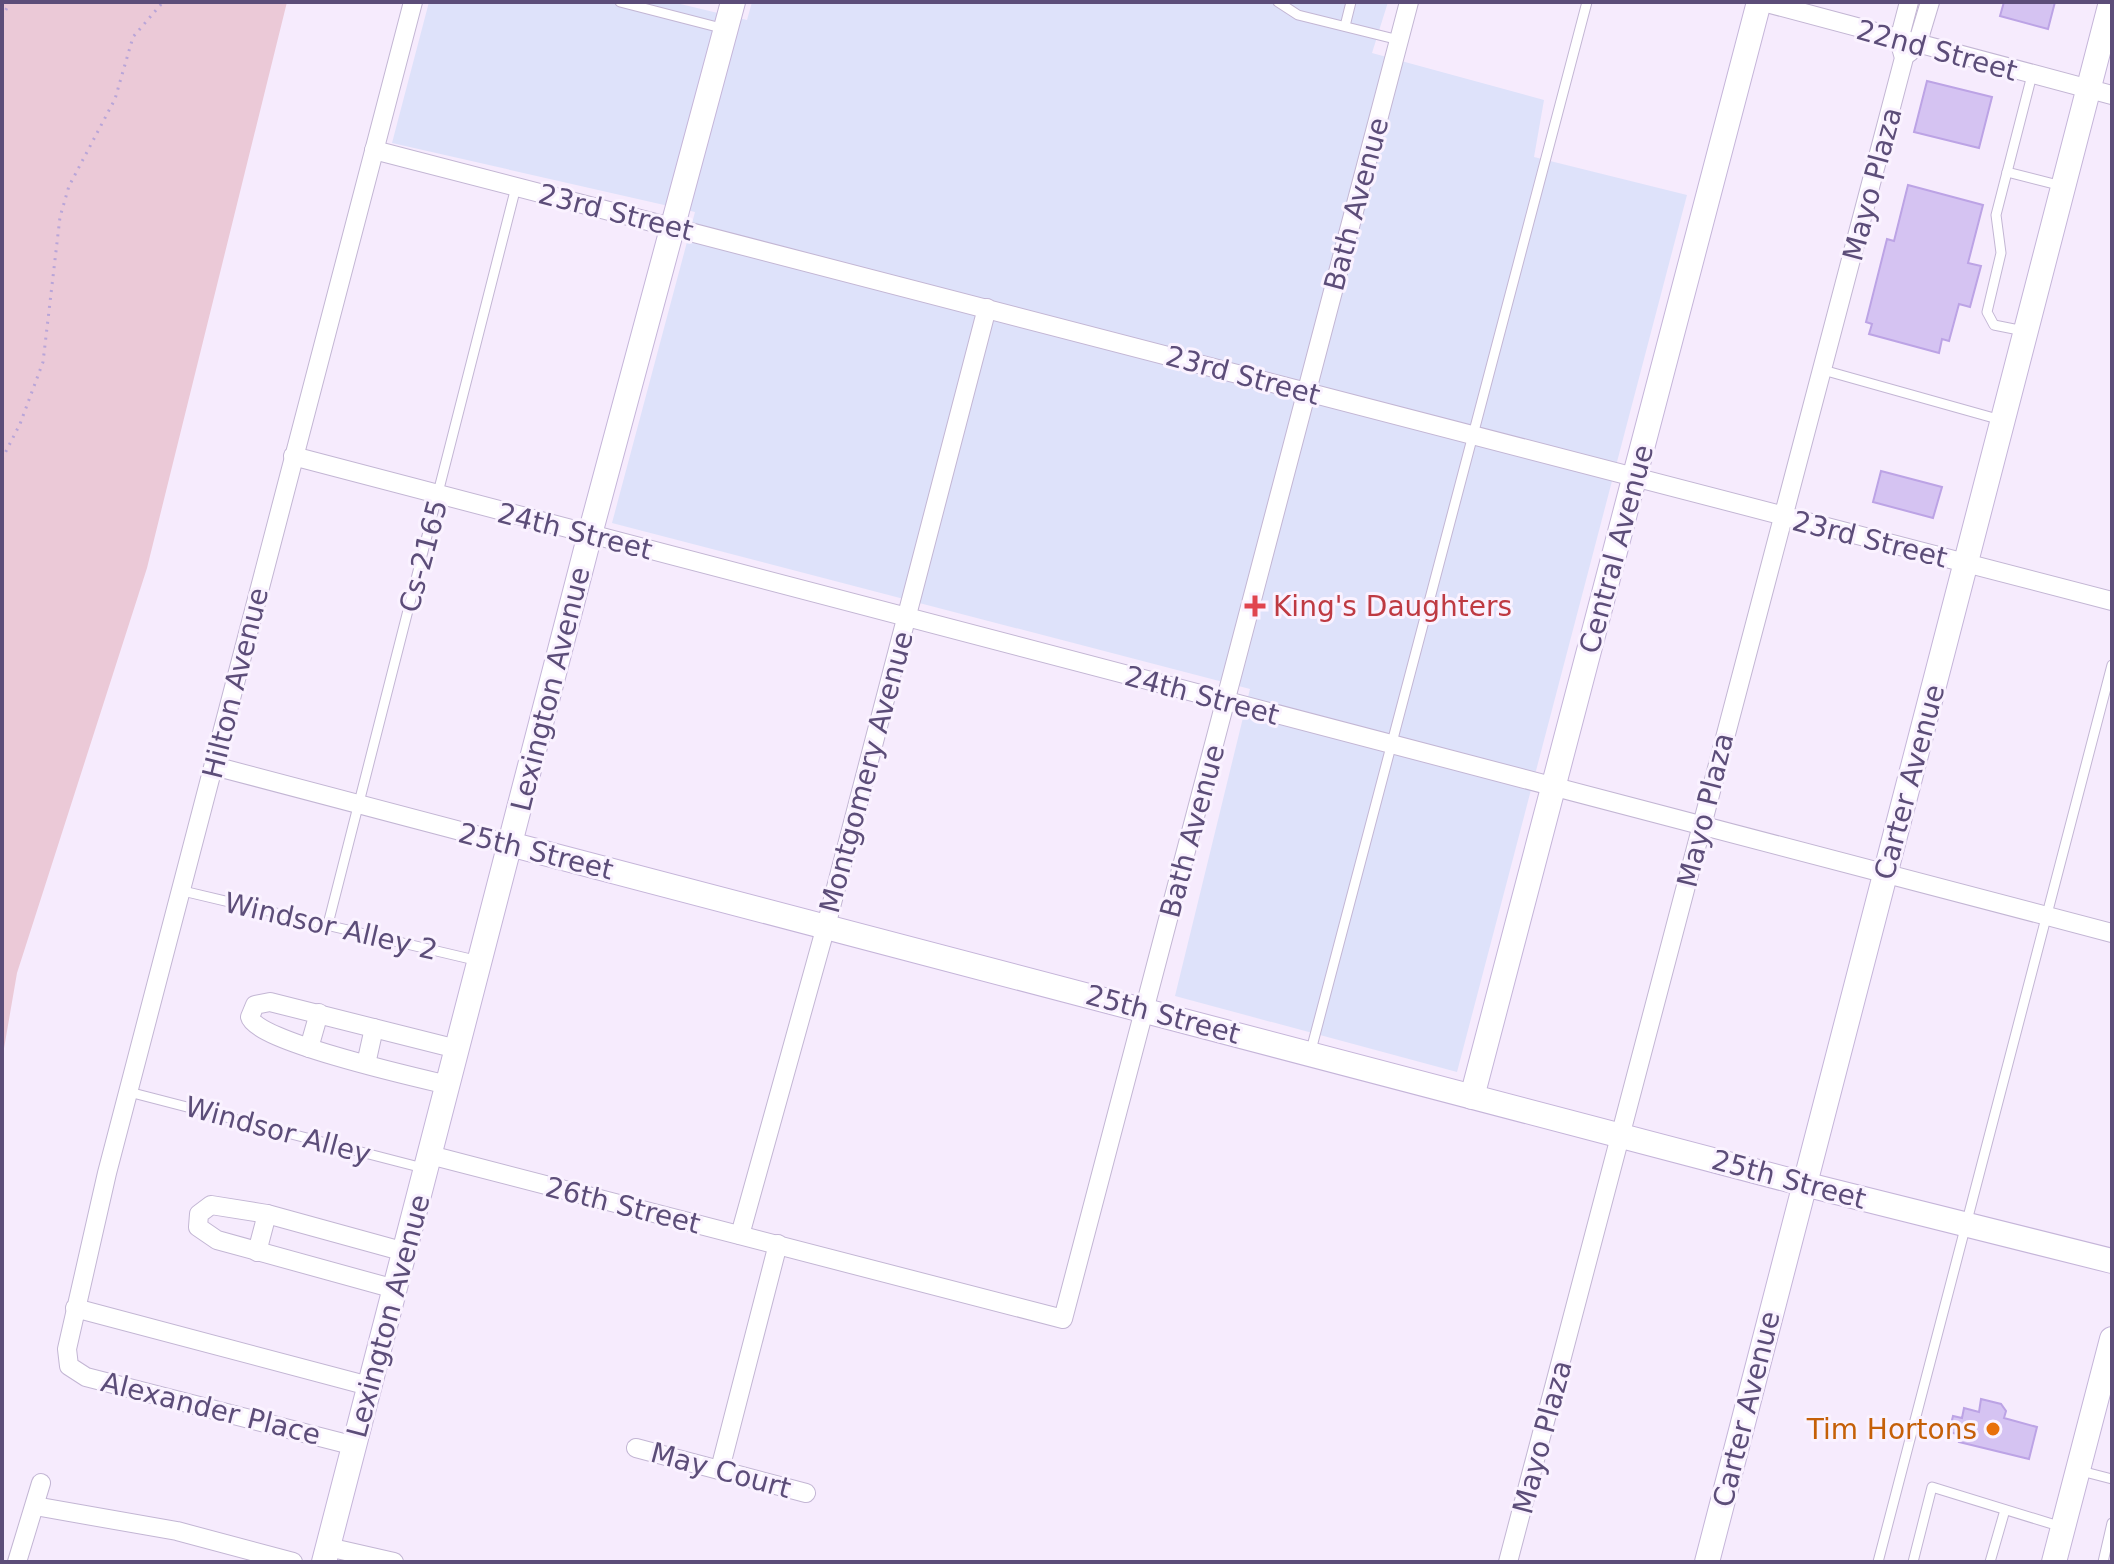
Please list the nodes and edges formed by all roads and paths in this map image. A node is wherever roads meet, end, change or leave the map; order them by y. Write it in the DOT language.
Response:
graph roads {
  1 [pos="10,2"];
  2 [pos="163,2"];
  3 [pos="413,2"];
  4 [pos="620,2"];
  5 [pos="733,2"];
  6 [pos="1278,2"];
  7 [pos="1351,2"];
  8 [pos="1409,2"];
  9 [pos="1587,2"];
  10 [pos="1761,2"];
  11 [pos="1909,2"];
  12 [pos="1930,2"];
  13 [pos="2111,2"];
  14 [pos="2,17"];
  15 [pos="1345,26"];
  16 [pos="726,29"];
  17 [pos="1399,40"];
  18 [pos="1907,48"];
  19 [pos="2032,75"];
  20 [pos="2087,89"];
  21 [pos="2112,95"];
  22 [pos="374,150"];
  23 [pos="2007,172"];
  24 [pos="2062,186"];
  25 [pos="516,187"];
  26 [pos="673,226"];
  27 [pos="987,308"];
  28 [pos="2025,331"];
  29 [pos="1823,370"];
  30 [pos="1307,391"];
  31 [pos="2002,420"];
  32 [pos="1472,435"];
  33 [pos="293,456"];
  34 [pos="2,459"];
  35 [pos="1635,477"];
  36 [pos="438,496"];
  37 [pos="1785,517"];
  38 [pos="590,534"];
  39 [pos="1965,563"];
  40 [pos="2112,601"];
  41 [pos="907,618"];
  42 [pos="2112,665"];
  43 [pos="1225,700"];
  44 [pos="1390,745"];
  45 [pos="214,766"];
  46 [pos="1554,787"];
  47 [pos="357,805"];
  48 [pos="1700,826"];
  49 [pos="510,844"];
  50 [pos="1885,874"];
  51 [pos="183,891"];
  52 [pos="2046,916"];
  53 [pos="328,924"];
  54 [pos="826,926"];
  55 [pos="2112,933"];
  56 [pos="479,961"];
  57 [pos="1145,1009"];
  58 [pos="319,1013"];
  59 [pos="374,1028"];
  60 [pos="309,1048"];
  61 [pos="457,1049"];
  62 [pos="1310,1054"];
  63 [pos="366,1064"];
  64 [pos="448,1085"];
  65 [pos="129,1092"];
  66 [pos="1472,1097"];
  67 [pos="1622,1134"];
  68 [pos="428,1162"];
  69 [pos="1804,1184"];
  70 [pos="267,1214"];
  71 [pos="1966,1225"];
  72 [pos="740,1235"];
  73 [pos="778,1244"];
  74 [pos="257,1252"];
  75 [pos="405,1252"];
  76 [pos="816,1254"];
  77 [pos="2112,1261"];
  78 [pos="395,1289"];
  79 [pos="75,1308"];
  80 [pos="2112,1339"];
  81 [pos="69,1366"];
  82 [pos="369,1386"];
  83 [pos="355,1446"];
  84 [pos="636,1448"];
  85 [pos="720,1469"];
  86 [pos="2078,1470"];
  87 [pos="2112,1479"];
  88 [pos="41,1483"];
  89 [pos="806,1493"];
  90 [pos="35,1506"];
  91 [pos="2005,1510"];
  92 [pos="2112,1523"];
  93 [pos="2063,1527"];
  94 [pos="326,1555"];
  95 [pos="17,1562"];
  96 [pos="293,1562"];
  97 [pos="394,1562"];
  98 [pos="1508,1562"];
  99 [pos="1707,1562"];
  100 [pos="1878,1562"];
  101 [pos="1913,1562"];
  102 [pos="1990,1562"];
  103 [pos="2054,1562"];
  104 [pos="2103,1562"];
  1 -- 14 [label="path"];
  2 -- 34 [label="path"];
  3 -- 22 [label="street, Hilton Avenue"];
  4 -- 16 [label="lane"];
  5 -- 16 [label="street, Lexington Avenue"];
  6 -- 15 [label="lane"];
  7 -- 15 [label="lane"];
  8 -- 17 [label="street, Bath Avenue"];
  9 -- 32 [label="lane"];
  10 -- 18 [label="street, 22nd Street"];
  10 -- 35 [label="street, Central Avenue"];
  11 -- 18 [label="street, Mayo Plaza"];
  12 -- 18 [label="street, Mayo Plaza"];
  13 -- 20 [label="street, Carter Avenue"];
  15 -- 17 [label="lane"];
  16 -- 26 [label="street, Lexington Avenue"];
  17 -- 30 [label="street, Bath Avenue"];
  18 -- 19 [label="street, 22nd Street"];
  18 -- 29 [label="street, Mayo Plaza"];
  19 -- 20 [label="street, 22nd Street"];
  19 -- 23 [label="lane"];
  20 -- 21 [label="street, 22nd Street"];
  20 -- 24 [label="street, Carter Avenue"];
  22 -- 25 [label="street, 23rd Street"];
  22 -- 33 [label="street, Hilton Avenue"];
  23 -- 24 [label="lane"];
  23 -- 28 [label="lane"];
  24 -- 28 [label="street, Carter Avenue"];
  25 -- 26 [label="street, 23rd Street"];
  25 -- 36 [label="lane, Cs-2165"];
  26 -- 27 [label="street, 23rd Street"];
  26 -- 38 [label="street, Lexington Avenue"];
  27 -- 30 [label="street, 23rd Street"];
  27 -- 41 [label="street, Montgomery Avenue"];
  28 -- 31 [label="street, Carter Avenue"];
  29 -- 31 [label="lane"];
  29 -- 37 [label="street, Mayo Plaza"];
  30 -- 32 [label="street, 23rd Street"];
  30 -- 43 [label="street, Bath Avenue"];
  31 -- 39 [label="street, Carter Avenue"];
  32 -- 35 [label="street, 23rd Street"];
  32 -- 44 [label="lane"];
  33 -- 36 [label="street, 24th Street"];
  33 -- 45 [label="street, Hilton Avenue"];
  35 -- 37 [label="street, 23rd Street"];
  35 -- 46 [label="street, Central Avenue"];
  36 -- 38 [label="street, 24th Street"];
  36 -- 47 [label="lane, Cs-2165"];
  37 -- 39 [label="street, 23rd Street"];
  37 -- 48 [label="street, Mayo Plaza"];
  38 -- 41 [label="street, 24th Street"];
  38 -- 49 [label="street, Lexington Avenue"];
  39 -- 40 [label="street, 23rd Street"];
  39 -- 50 [label="street, Carter Avenue"];
  41 -- 43 [label="street, 24th Street"];
  41 -- 54 [label="street, Montgomery Avenue"];
  42 -- 52 [label="lane"];
  43 -- 44 [label="street, 24th Street"];
  43 -- 57 [label="street, Bath Avenue"];
  44 -- 46 [label="street, 24th Street"];
  44 -- 62 [label="lane"];
  45 -- 47 [label="street, 25th Street"];
  45 -- 51 [label="street, Hilton Avenue"];
  46 -- 48 [label="street, 24th Street"];
  46 -- 66 [label="street, Central Avenue"];
  47 -- 49 [label="street, 25th Street"];
  47 -- 53 [label="lane, Cs-2165"];
  48 -- 50 [label="street, 24th Street"];
  48 -- 67 [label="street, Mayo Plaza"];
  49 -- 54 [label="street, 25th Street"];
  49 -- 56 [label="street, Lexington Avenue"];
  50 -- 52 [label="street, 24th Street"];
  50 -- 69 [label="street, Carter Avenue"];
  51 -- 53 [label="lane, Windsor Alley 2"];
  51 -- 65 [label="street, Hilton Avenue"];
  52 -- 55 [label="street, 24th Street"];
  52 -- 71 [label="lane"];
  53 -- 56 [label="lane, Windsor Alley 2"];
  54 -- 57 [label="street, 25th Street"];
  54 -- 72 [label="street, Montgomery Avenue"];
  56 -- 61 [label="street, Lexington Avenue"];
  57 -- 62 [label="street, 25th Street"];
  57 -- 76 [label="street, Bath Avenue"];
  58 -- 59 [label="street"];
  58 -- 60 [label="street"];
  58 -- 60 [label="street"];
  59 -- 61 [label="street"];
  59 -- 63 [label="street"];
  60 -- 63 [label="street"];
  61 -- 64 [label="street, Lexington Avenue"];
  62 -- 66 [label="street, 25th Street"];
  63 -- 64 [label="street"];
  64 -- 68 [label="street, Lexington Avenue"];
  65 -- 68 [label="lane, Windsor Alley"];
  65 -- 79 [label="street, Hilton Avenue"];
  66 -- 67 [label="street, 25th Street"];
  67 -- 69 [label="street, 25th Street"];
  67 -- 98 [label="street, Mayo Plaza"];
  68 -- 72 [label="street, 26th Street"];
  68 -- 75 [label="street, Lexington Avenue"];
  69 -- 71 [label="street, 25th Street"];
  69 -- 99 [label="street, Carter Avenue"];
  70 -- 74 [label="street"];
  70 -- 74 [label="street"];
  70 -- 75 [label="street"];
  71 -- 77 [label="street, 25th Street"];
  71 -- 100 [label="lane"];
  72 -- 73 [label="street, 26th Street"];
  73 -- 76 [label="street, 26th Street"];
  73 -- 85 [label="street"];
  74 -- 78 [label="street"];
  75 -- 78 [label="street, Lexington Avenue"];
  78 -- 82 [label="street, Lexington Avenue"];
  79 -- 81 [label="street, Hilton Avenue"];
  79 -- 82 [label="street"];
  80 -- 86 [label="street"];
  81 -- 83 [label="street, Alexander Place"];
  82 -- 83 [label="street, Lexington Avenue"];
  83 -- 94 [label="street, Lexington Avenue"];
  84 -- 85 [label="street, May Court"];
  85 -- 89 [label="street, May Court"];
  86 -- 87 [label="lane"];
  86 -- 93 [label="street"];
  88 -- 90 [label="street"];
  90 -- 95 [label="street"];
  90 -- 96 [label="street"];
  91 -- 93 [label="lane"];
  91 -- 101 [label="lane"];
  91 -- 102 [label="lane"];
  92 -- 104 [label="lane"];
  93 -- 103 [label="street"];
  94 -- 97 [label="street"];
}
